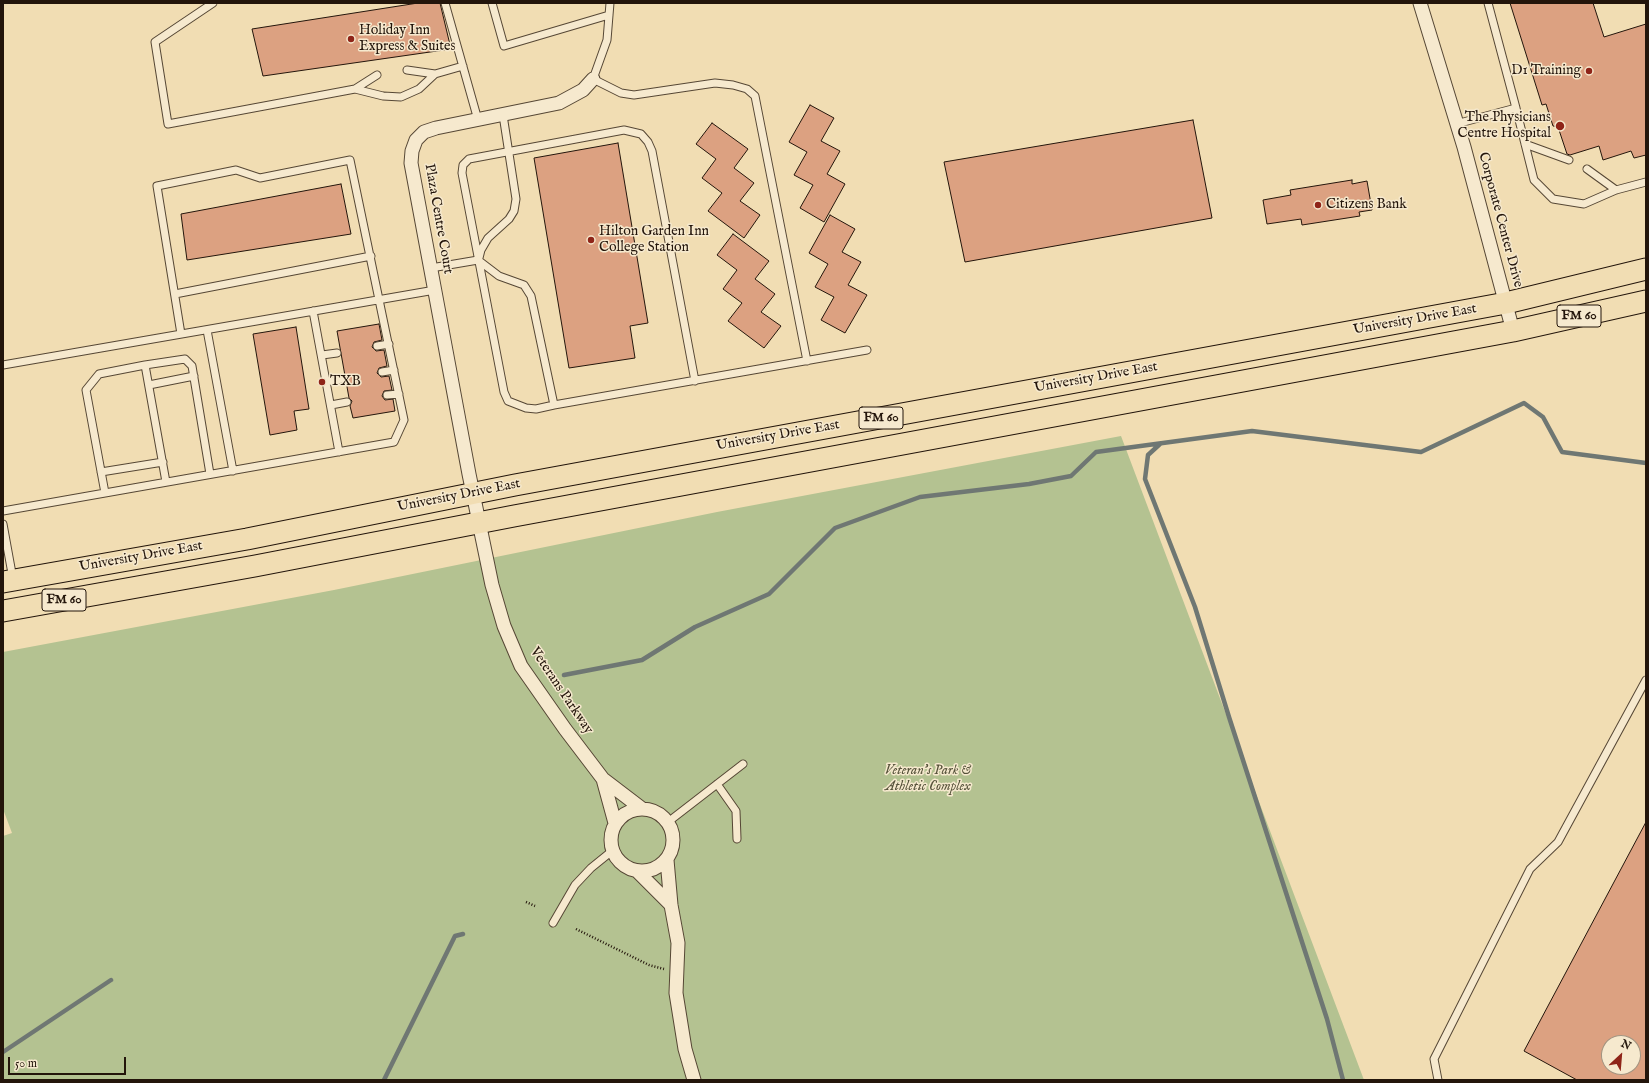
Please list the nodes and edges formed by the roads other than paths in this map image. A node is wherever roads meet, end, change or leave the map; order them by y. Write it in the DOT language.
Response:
graph roads {
  1 [pos="213,3"];
  2 [pos="445,3"];
  3 [pos="492,3"];
  4 [pos="610,3"];
  5 [pos="1420,3"];
  6 [pos="1488,3"];
  7 [pos="609,15"];
  8 [pos="463,66"];
  9 [pos="407,70"];
  10 [pos="435,74"];
  11 [pos="377,75"];
  12 [pos="593,79"];
  13 [pos="355,89"];
  14 [pos="1516,108"];
  15 [pos="503,115"];
  16 [pos="478,120"];
  17 [pos="1456,124"];
  18 [pos="1525,144"];
  19 [pos="509,151"];
  20 [pos="1569,160"];
  21 [pos="1587,169"];
  22 [pos="1646,182"];
  23 [pos="1616,190"];
  24 [pos="371,256"];
  25 [pos="478,260"];
  26 [pos="431,268"];
  27 [pos="1646,269"];
  28 [pos="435,290"];
  29 [pos="175,294"];
  30 [pos="380,299"];
  31 [pos="1646,302"];
  32 [pos="1506,303"];
  33 [pos="314,311"];
  34 [pos="207,330"];
  35 [pos="1513,331"];
  36 [pos="181,334"];
  37 [pos="389,344"];
  38 [pos="377,346"];
  39 [pos="867,350"];
  40 [pos="337,353"];
  41 [pos="322,355"];
  42 [pos="807,361"];
  43 [pos="3,365"];
  44 [pos="145,365"];
  45 [pos="394,370"];
  46 [pos="382,372"];
  47 [pos="194,376"];
  48 [pos="342,379"];
  49 [pos="695,381"];
  50 [pos="326,382"];
  51 [pos="148,385"];
  52 [pos="399,394"];
  53 [pos="387,396"];
  54 [pos="347,402"];
  55 [pos="331,405"];
  56 [pos="554,405"];
  57 [pos="339,452"];
  58 [pos="162,462"];
  59 [pos="233,471"];
  60 [pos="101,472"];
  61 [pos="210,474"];
  62 [pos="166,482"];
  63 [pos="105,493"];
  64 [pos="473,493"];
  65 [pos="3,511"];
  66 [pos="479,523"];
  67 [pos="3,524"];
  68 [pos="8,581"];
  69 [pos="3,611"];
  70 [pos="1646,680"];
  71 [pos="743,764"];
  72 [pos="603,779"];
  73 [pos="717,784"];
  74 [pos="641,808"];
  75 [pos="668,822"];
  76 [pos="615,823"];
  77 [pos="737,839"];
  78 [pos="612,852"];
  79 [pos="667,860"];
  80 [pos="637,871"];
  81 [pos="671,905"];
  82 [pos="553,922"];
  83 [pos="694,1080"];
  84 [pos="1438,1080"];
  1 -- 13 [label="lane"];
  2 -- 8 [label="lane"];
  3 -- 7 [label="lane"];
  4 -- 7 [label="lane"];
  5 -- 17 [label="street, Corporate Center Drive"];
  6 -- 14 [label="lane"];
  7 -- 12 [label="lane"];
  8 -- 10 [label="lane"];
  8 -- 16 [label="lane"];
  9 -- 10 [label="lane"];
  10 -- 13 [label="lane"];
  11 -- 13 [label="lane"];
  12 -- 15 [label="street, Plaza Centre Court"];
  12 -- 42 [label="lane"];
  14 -- 17 [label="lane"];
  14 -- 18 [label="lane"];
  15 -- 16 [label="street, Plaza Centre Court"];
  15 -- 19 [label="lane"];
  16 -- 26 [label="street, Plaza Centre Court"];
  17 -- 32 [label="street, Corporate Center Drive"];
  18 -- 20 [label="lane"];
  18 -- 23 [label="lane"];
  19 -- 25 [label="lane"];
  19 -- 25 [label="lane"];
  19 -- 49 [label="lane"];
  21 -- 23 [label="lane"];
  22 -- 23 [label="lane"];
  24 -- 29 [label="lane"];
  24 -- 29 [label="lane"];
  24 -- 30 [label="lane"];
  25 -- 26 [label="lane"];
  25 -- 56 [label="lane"];
  25 -- 56 [label="lane"];
  26 -- 28 [label="street, Plaza Centre Court"];
  27 -- 32 [label="main road, University Drive East / FM 60"];
  28 -- 30 [label="lane"];
  28 -- 64 [label="street, Plaza Centre Court"];
  29 -- 36 [label="lane"];
  30 -- 33 [label="lane"];
  30 -- 37 [label="lane"];
  31 -- 35 [label="main road, University Drive East / FM 60"];
  32 -- 35 [label="street, Corporate Center Drive"];
  32 -- 64 [label="main road, University Drive East / FM 60"];
  33 -- 34 [label="lane"];
  33 -- 41 [label="lane"];
  34 -- 36 [label="lane"];
  34 -- 59 [label="lane"];
  35 -- 66 [label="main road, University Drive East / FM 60"];
  36 -- 43 [label="lane"];
  37 -- 38 [label="lane"];
  37 -- 45 [label="lane"];
  39 -- 42 [label="lane"];
  40 -- 41 [label="lane"];
  41 -- 50 [label="lane"];
  42 -- 49 [label="lane"];
  44 -- 47 [label="lane"];
  44 -- 51 [label="lane"];
  44 -- 60 [label="lane"];
  45 -- 46 [label="lane"];
  45 -- 52 [label="lane"];
  47 -- 51 [label="lane"];
  47 -- 61 [label="lane"];
  48 -- 50 [label="lane"];
  49 -- 56 [label="lane"];
  50 -- 55 [label="lane"];
  51 -- 58 [label="lane"];
  52 -- 53 [label="lane"];
  52 -- 57 [label="lane"];
  54 -- 55 [label="lane"];
  55 -- 57 [label="lane"];
  57 -- 59 [label="lane"];
  58 -- 60 [label="lane"];
  58 -- 62 [label="lane"];
  59 -- 61 [label="lane"];
  60 -- 63 [label="lane"];
  61 -- 62 [label="lane"];
  62 -- 63 [label="lane"];
  63 -- 65 [label="lane"];
  64 -- 66 [label="street, Plaza Centre Court"];
  64 -- 68 [label="main road, University Drive East / FM 60"];
  66 -- 69 [label="main road, University Drive East / FM 60"];
  66 -- 72 [label="street, Veterans Parkway"];
  67 -- 68 [label="lane"];
  70 -- 84 [label="lane"];
  71 -- 73 [label="lane"];
  72 -- 74 [label="street, Veterans Parkway"];
  72 -- 76 [label="street, Veterans Parkway"];
  73 -- 75 [label="lane"];
  73 -- 77 [label="lane"];
  74 -- 75 [label="street"];
  74 -- 76 [label="street"];
  75 -- 79 [label="street"];
  76 -- 78 [label="street"];
  78 -- 80 [label="street"];
  78 -- 82 [label="lane"];
  79 -- 80 [label="street"];
  79 -- 81 [label="street"];
  80 -- 81 [label="street"];
  81 -- 83 [label="street"];
}
